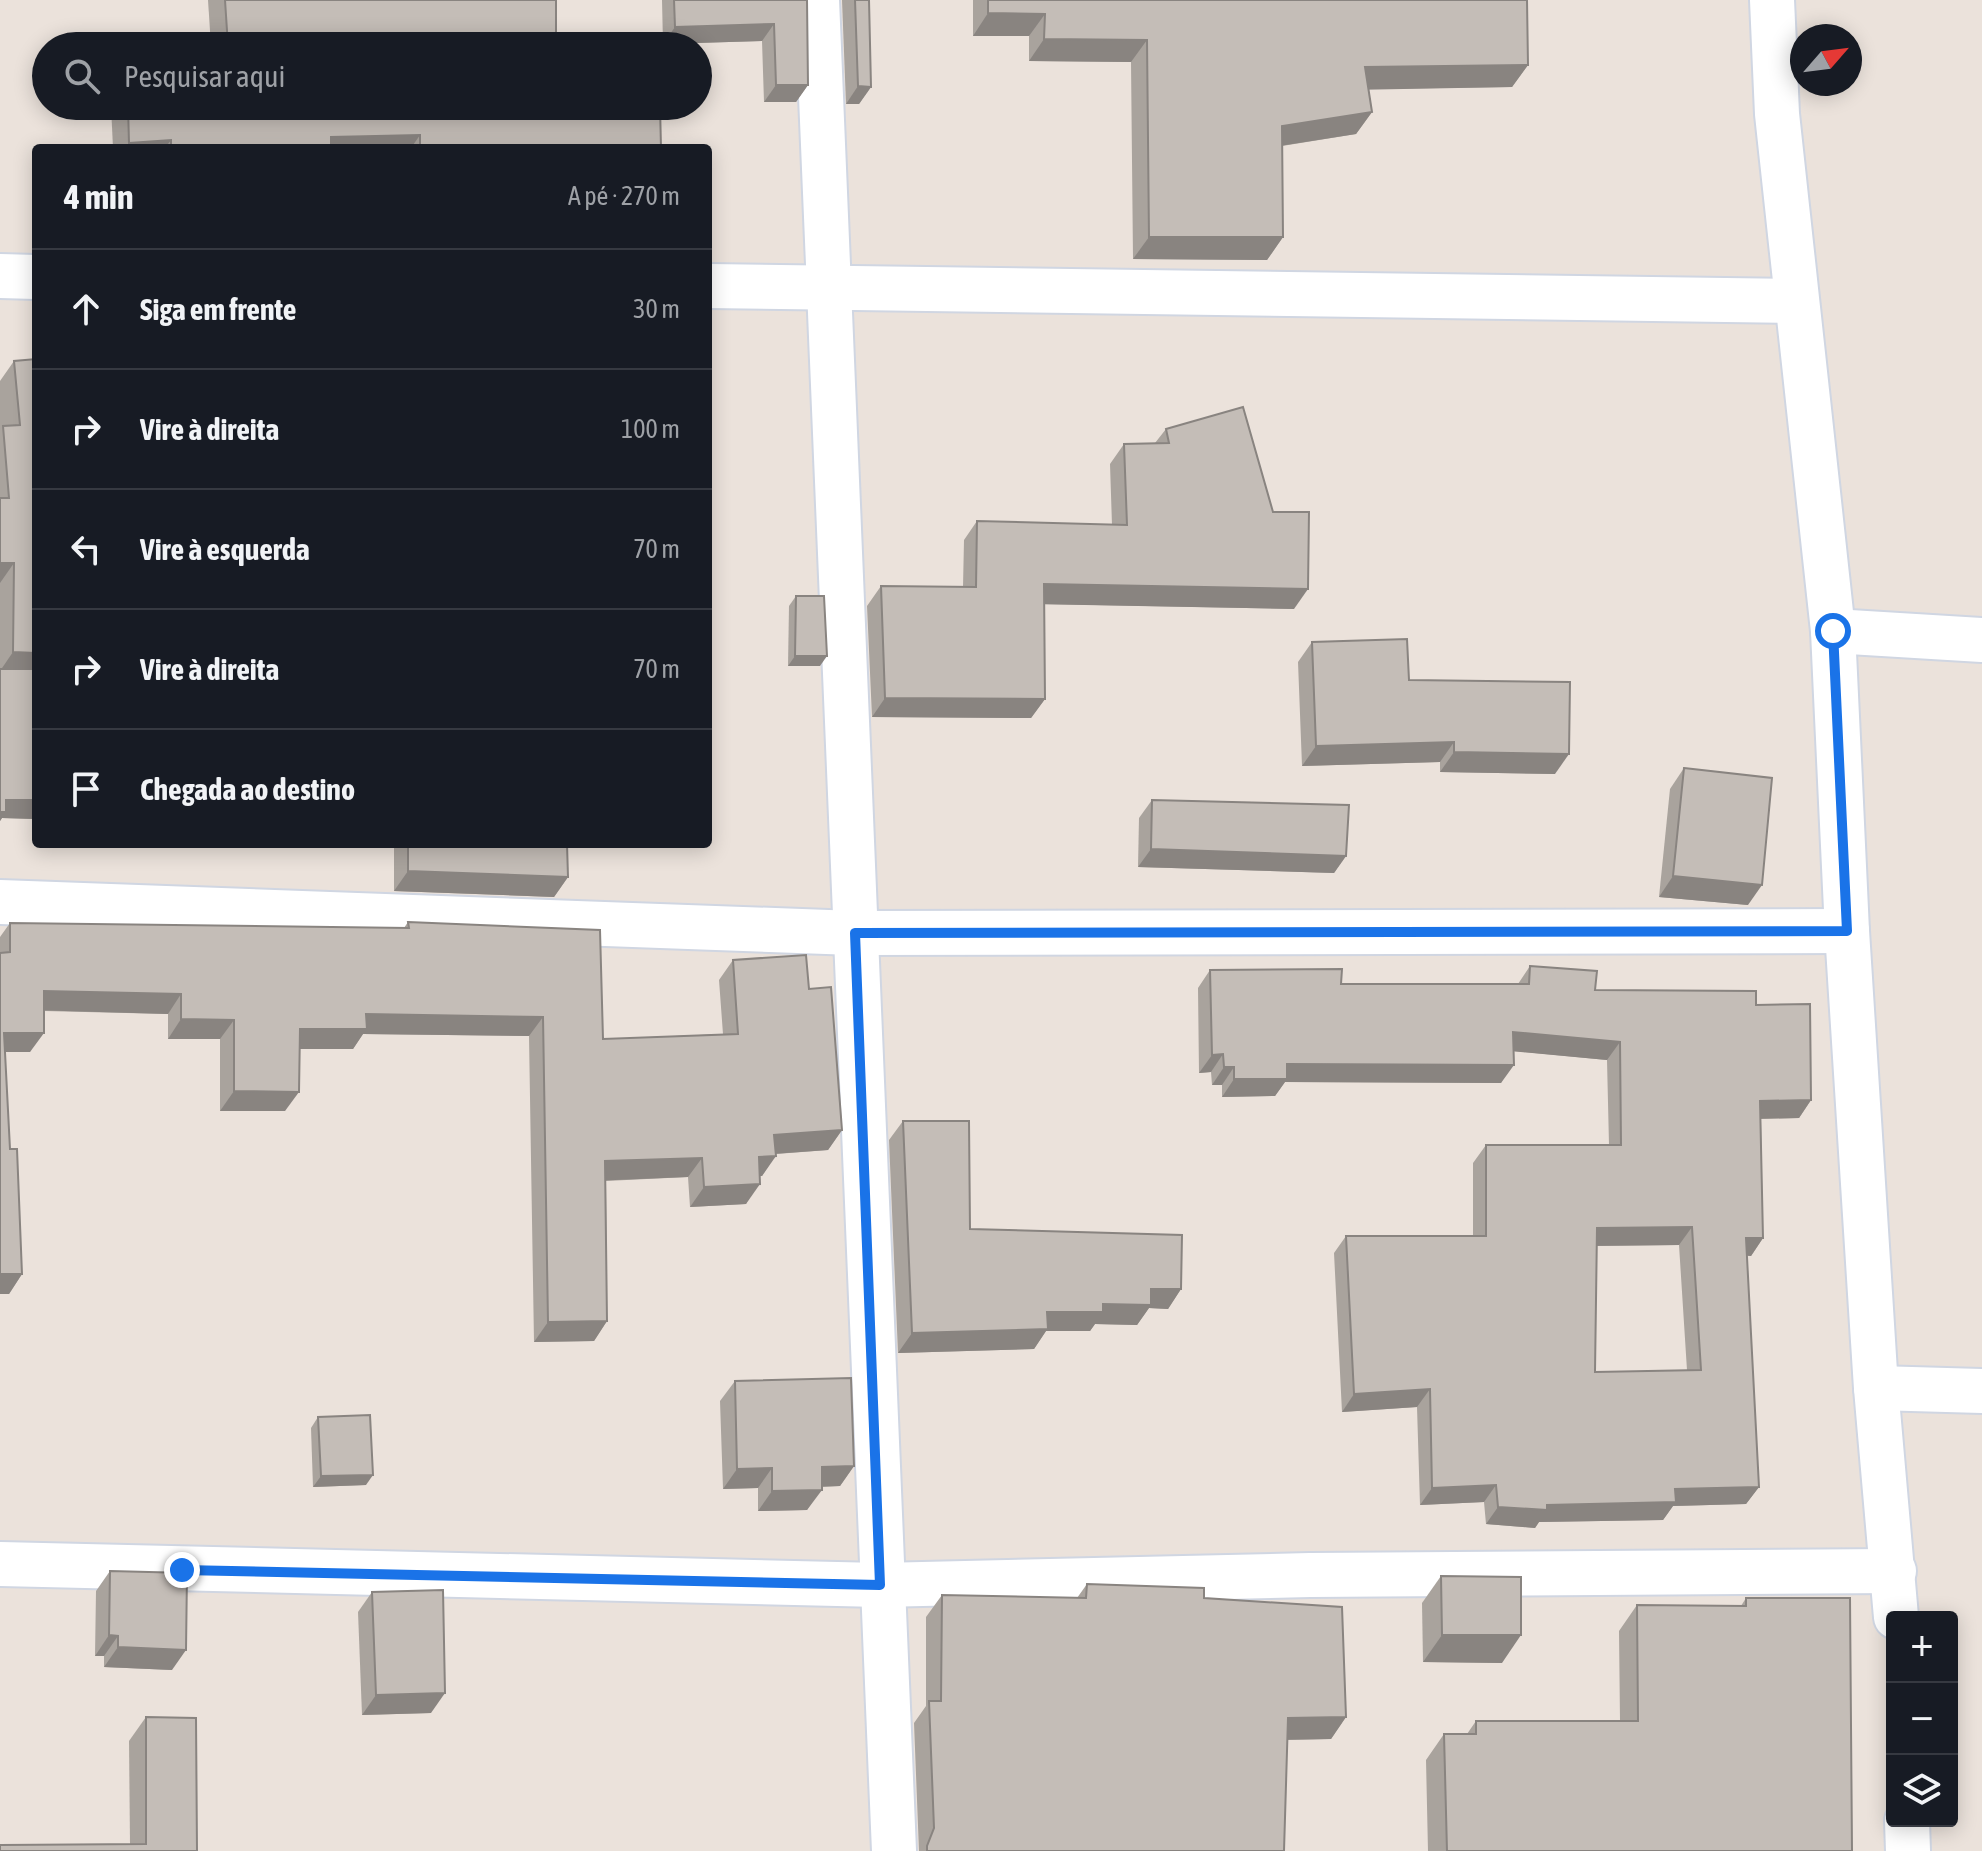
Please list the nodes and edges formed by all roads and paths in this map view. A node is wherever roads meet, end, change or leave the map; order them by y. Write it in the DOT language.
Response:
graph roads {
  1 [pos="817,0"];
  2 [pos="1772,0"];
  3 [pos="0,276"];
  4 [pos="32,277"];
  5 [pos="712,286"];
  6 [pos="829,288"];
  7 [pos="1796,301"];
  8 [pos="1833,631"];
  9 [pos="1982,640"];
  10 [pos="0,902"];
  11 [pos="1847,931"];
  12 [pos="855,933"];
  13 [pos="1876,1388"];
  14 [pos="1982,1391"];
  15 [pos="0,1564"];
  16 [pos="1894,1571"];
  17 [pos="880,1585"];
  18 [pos="1896,1611"];
  19 [pos="1907,1827"];
  20 [pos="894,1851"];
  21 [pos="1908,1851"];
  1 -- 6 [label="street"];
  2 -- 7 [label="street"];
  3 -- 4 [label="street"];
  5 -- 6 [label="street"];
  6 -- 7 [label="street"];
  6 -- 12 [label="street"];
  7 -- 8 [label="street"];
  8 -- 9 [label="street"];
  8 -- 11 [label="street"];
  10 -- 12 [label="street"];
  11 -- 12 [label="street"];
  11 -- 13 [label="street"];
  12 -- 17 [label="street"];
  13 -- 14 [label="street"];
  13 -- 16 [label="street"];
  15 -- 17 [label="street"];
  16 -- 17 [label="street"];
  16 -- 18 [label="street"];
  17 -- 20 [label="street"];
  19 -- 21 [label="street"];
}
